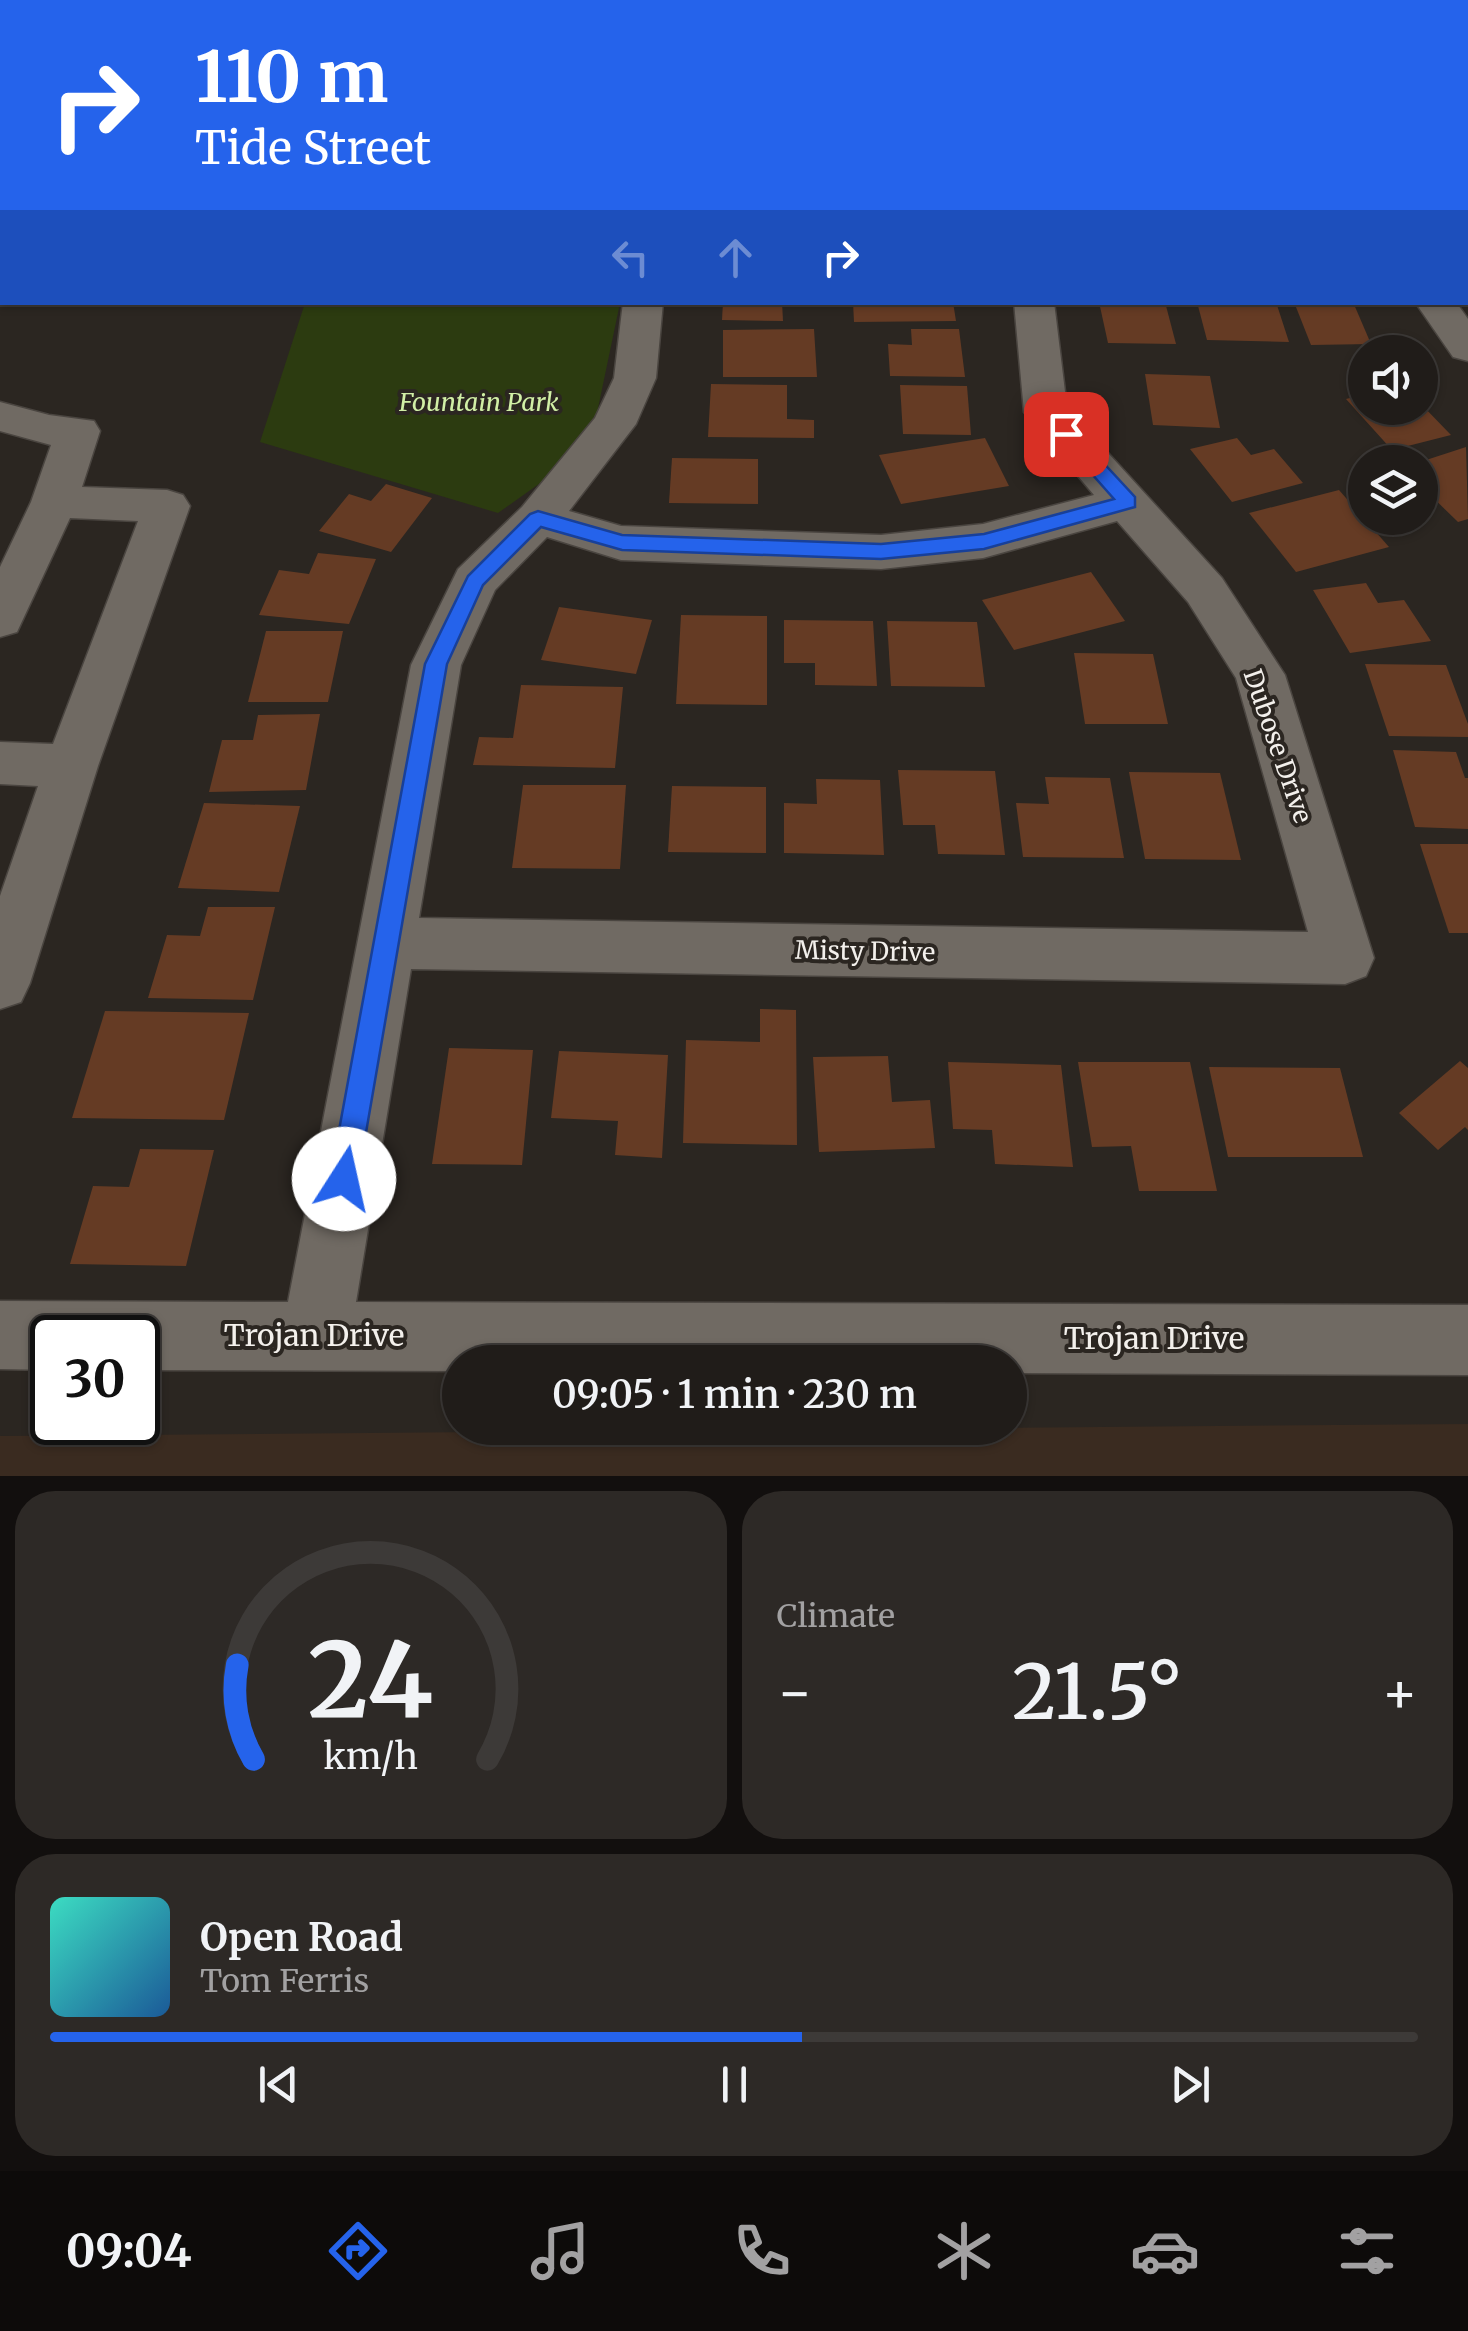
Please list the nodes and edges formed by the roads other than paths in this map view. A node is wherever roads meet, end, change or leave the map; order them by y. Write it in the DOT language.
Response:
graph roads {
  1 [pos="643,305"];
  2 [pos="1034,305"];
  3 [pos="1437,305"];
  4 [pos="1468,348"];
  5 [pos="0,416"];
  6 [pos="54,502"];
  7 [pos="1128,502"];
  8 [pos="538,518"];
  9 [pos="0,619"];
  10 [pos="0,763"];
  11 [pos="70,766"];
  12 [pos="10,919"];
  13 [pos="385,943"];
  14 [pos="1346,958"];
  15 [pos="0,983"];
  16 [pos="0,1334"];
  17 [pos="316,1336"];
  18 [pos="1468,1340"];
  1 -- 8 [label="street"];
  2 -- 7 [label="street, Dubose Drive"];
  3 -- 4 [label="street"];
  5 -- 6 [label="street"];
  6 -- 9 [label="street"];
  6 -- 11 [label="street"];
  7 -- 8 [label="street"];
  7 -- 14 [label="street, Dubose Drive"];
  8 -- 13 [label="street"];
  10 -- 11 [label="street"];
  11 -- 12 [label="street"];
  12 -- 15 [label="street"];
  13 -- 14 [label="street, Misty Drive"];
  13 -- 17 [label="street"];
  16 -- 17 [label="street, Trojan Drive"];
  17 -- 18 [label="street, Trojan Drive"];
}
